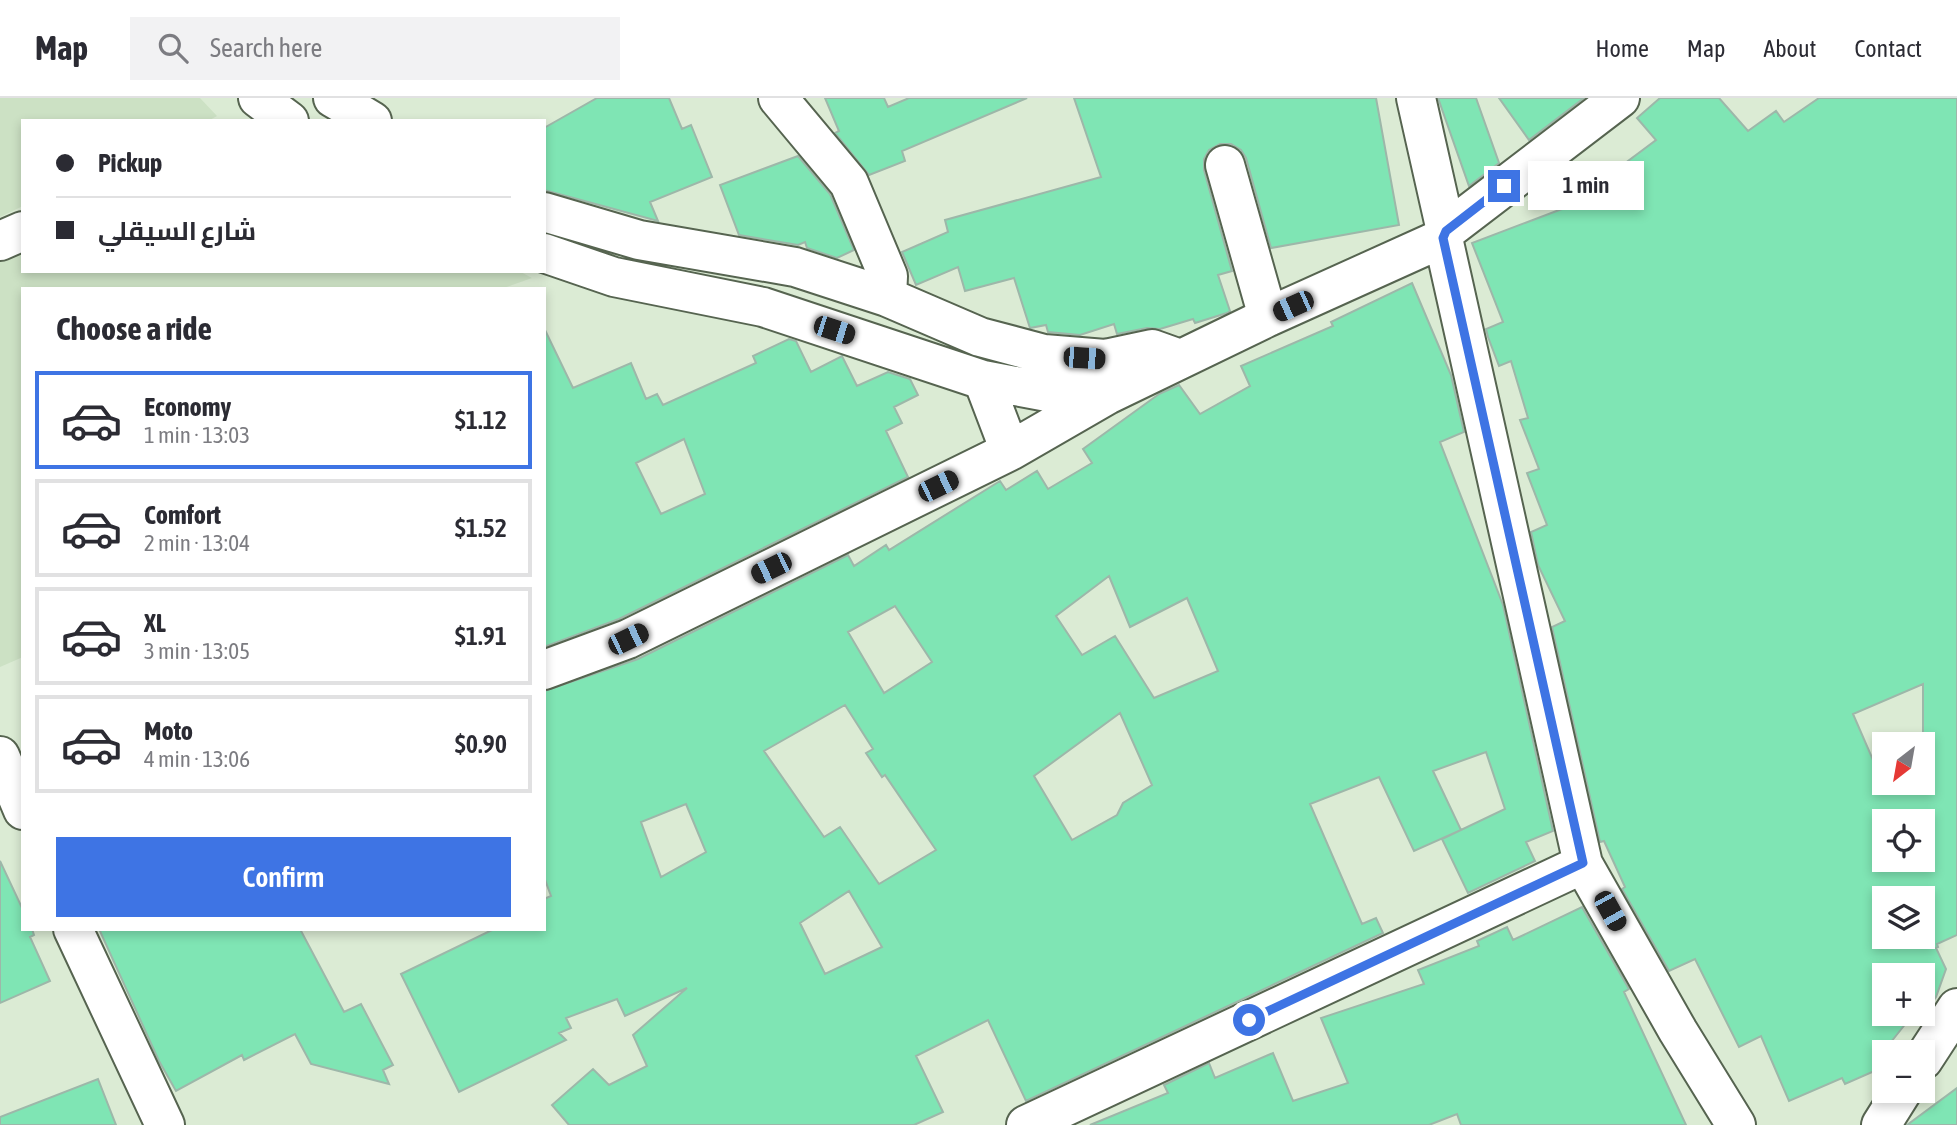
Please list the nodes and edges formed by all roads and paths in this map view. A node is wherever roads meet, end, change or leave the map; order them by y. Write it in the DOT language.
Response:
graph roads {
  1 [pos="333,98"];
  2 [pos="778,98"];
  3 [pos="1416,98"];
  4 [pos="1620,98"];
  5 [pos="369,119"];
  6 [pos="1225,165"];
  7 [pos="546,213"];
  8 [pos="21,232"];
  9 [pos="1444,235"];
  10 [pos="0,241"];
  11 [pos="546,254"];
  12 [pos="887,297"];
  13 [pos="1268,317"];
  14 [pos="1180,359"];
  15 [pos="983,380"];
  16 [pos="1107,395"];
  17 [pos="1010,451"];
  18 [pos="546,669"];
  19 [pos="0,756"];
  20 [pos="21,805"];
  21 [pos="1583,863"];
  22 [pos="74,931"];
  23 [pos="1957,1008"];
  24 [pos="1935,1042"];
  25 [pos="1895,1103"];
  26 [pos="165,1125"];
  27 [pos="1026,1125"];
  28 [pos="1736,1125"];
  29 [pos="1881,1125"];
  1 -- 5 [label="street"];
  2 -- 12 [label="street"];
  3 -- 9 [label="street"];
  4 -- 9 [label="street"];
  6 -- 13 [label="street"];
  7 -- 12 [label="street"];
  8 -- 10 [label="street"];
  9 -- 13 [label="street"];
  9 -- 21 [label="street"];
  11 -- 15 [label="street"];
  12 -- 14 [label="street"];
  13 -- 14 [label="street"];
  14 -- 16 [label="street"];
  15 -- 16 [label="street"];
  15 -- 17 [label="street"];
  16 -- 17 [label="street"];
  17 -- 18 [label="street"];
  19 -- 20 [label="street"];
  21 -- 27 [label="street"];
  21 -- 28 [label="street"];
  22 -- 26 [label="street"];
  23 -- 24 [label="street"];
  25 -- 29 [label="street"];
}
